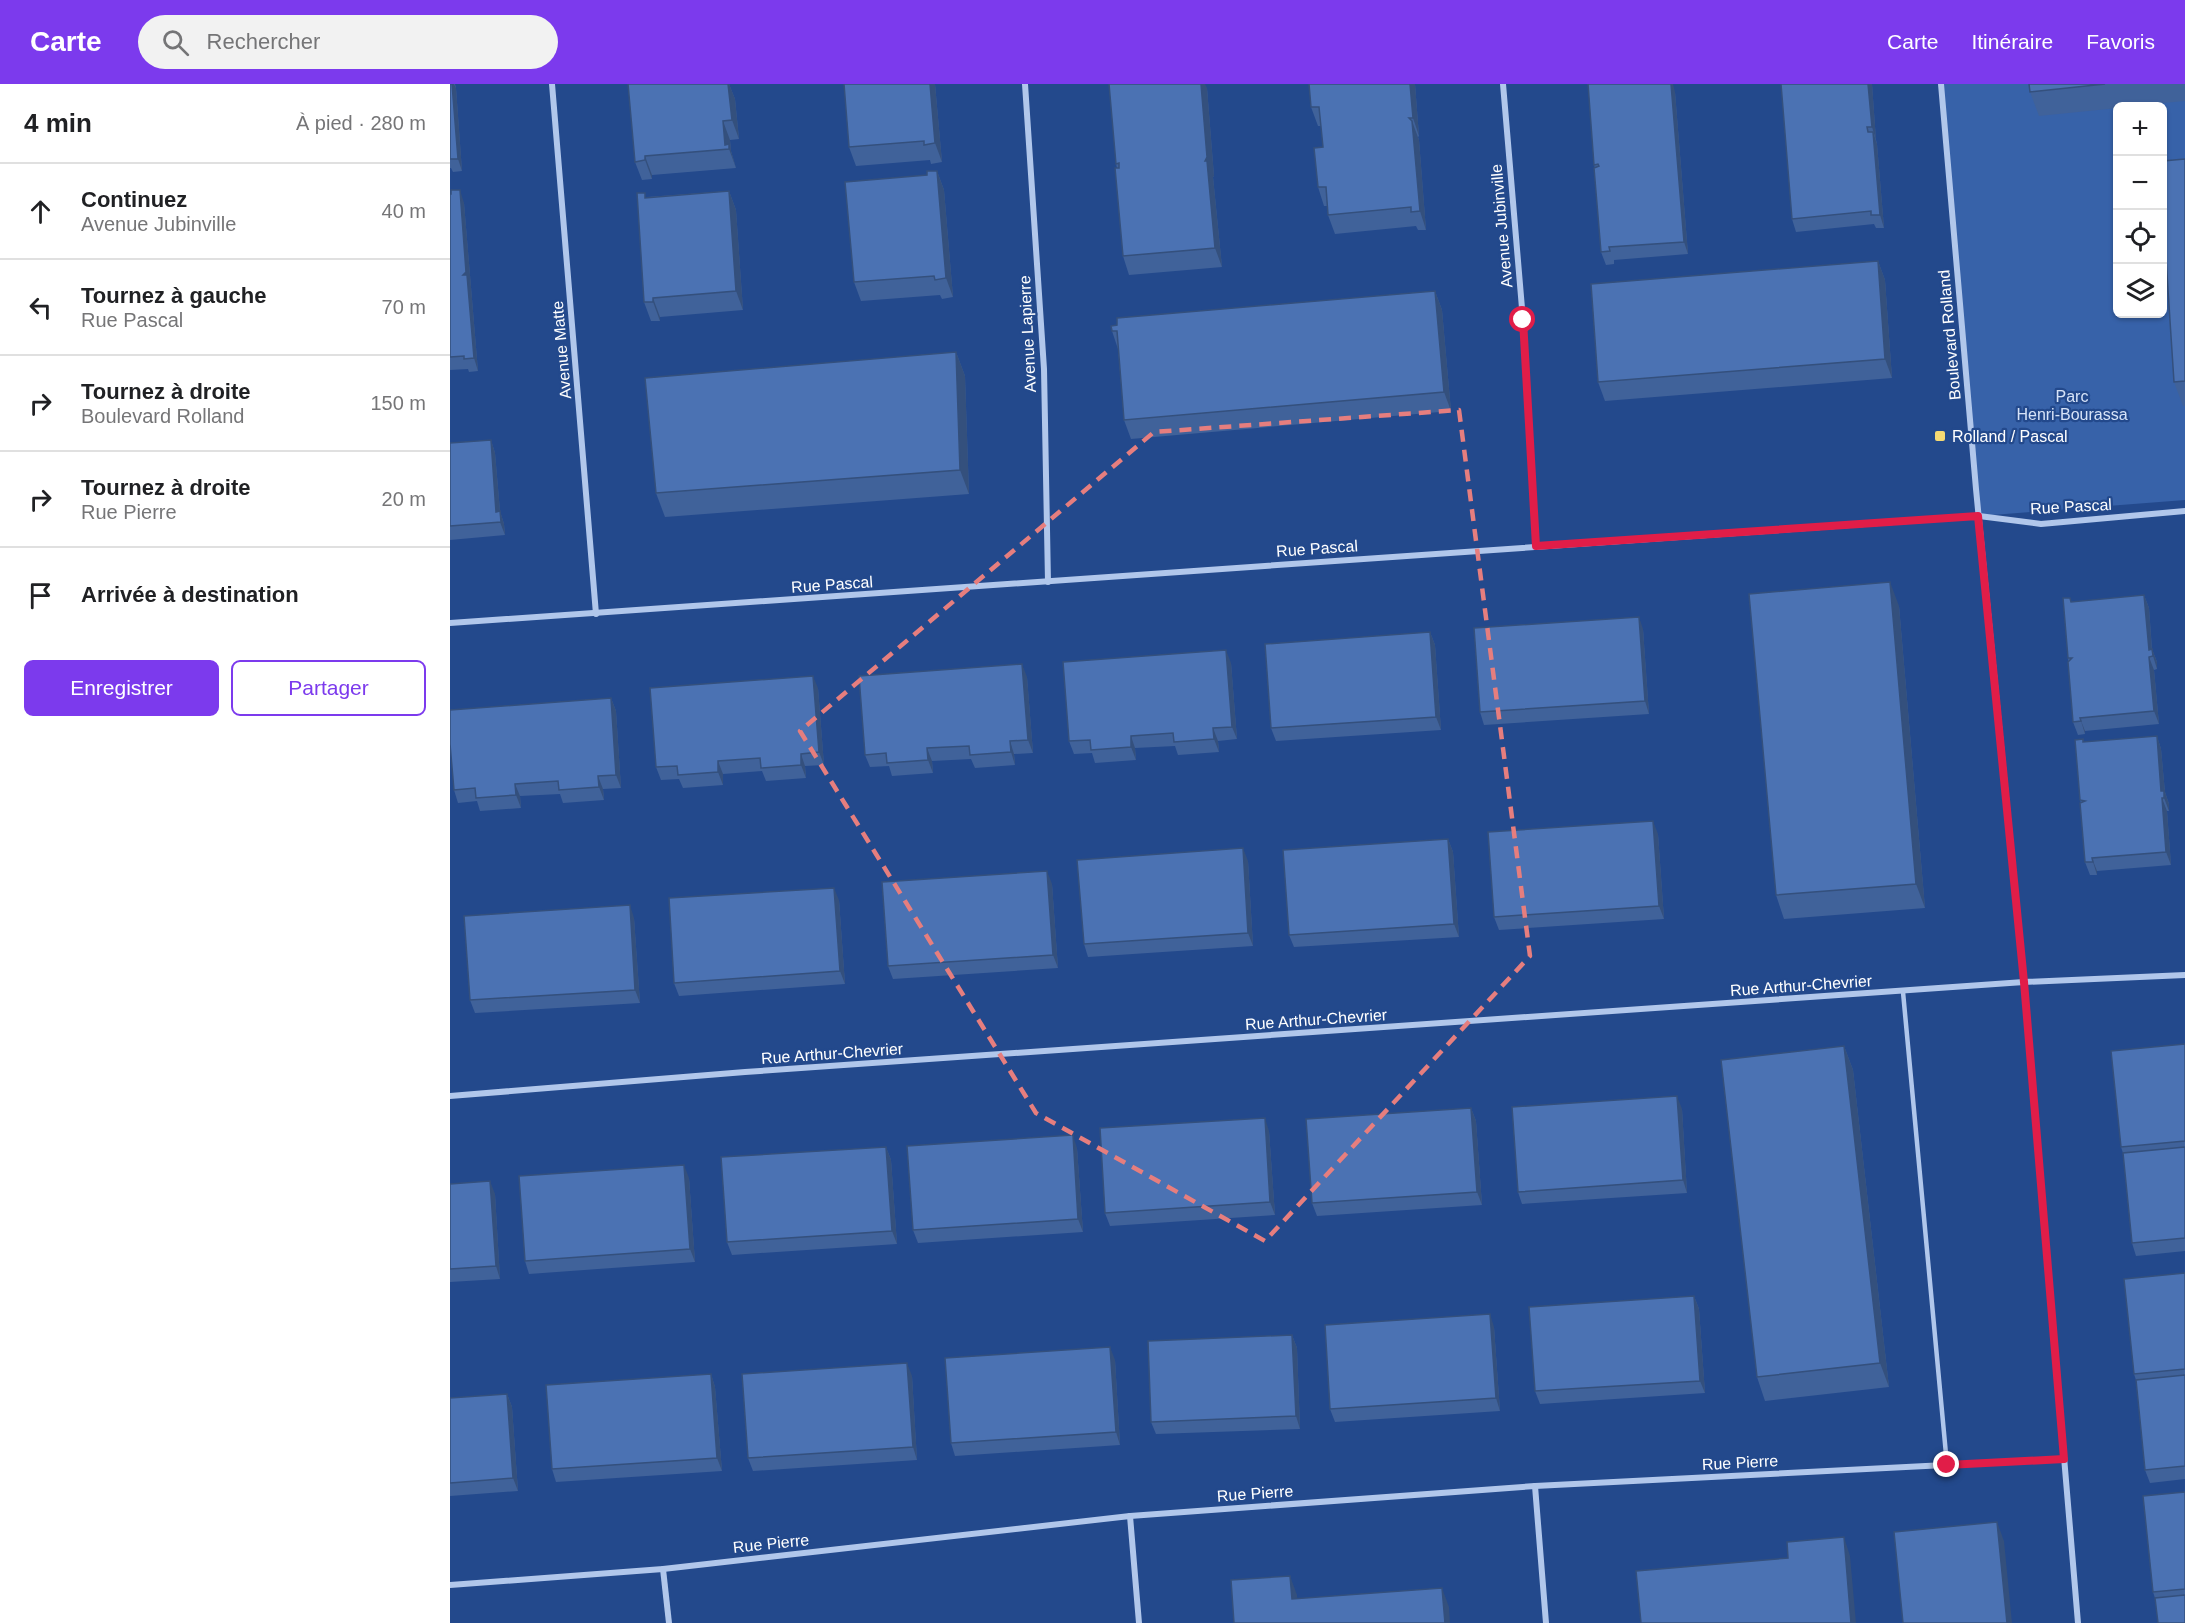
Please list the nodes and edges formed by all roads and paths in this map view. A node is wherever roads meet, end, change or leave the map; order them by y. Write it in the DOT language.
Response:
graph roads {
  1 [pos="552,84"];
  2 [pos="1025,84"];
  3 [pos="1503,84"];
  4 [pos="1941,84"];
  5 [pos="2185,511"];
  6 [pos="1978,516"];
  7 [pos="1536,546"];
  8 [pos="1047,582"];
  9 [pos="596,614"];
  10 [pos="450,623"];
  11 [pos="2185,975"];
  12 [pos="2024,982"];
  13 [pos="1903,992"];
  14 [pos="450,1096"];
  15 [pos="2064,1459"];
  16 [pos="1947,1465"];
  17 [pos="1535,1486"];
  18 [pos="1130,1516"];
  19 [pos="663,1569"];
  20 [pos="450,1585"];
  21 [pos="669,1623"];
  22 [pos="1139,1623"];
  23 [pos="1546,1623"];
  24 [pos="2078,1623"];
  1 -- 9 [label="street, Avenue Matte"];
  2 -- 8 [label="street, Avenue Lapierre"];
  3 -- 7 [label="street, Avenue Jubinville"];
  4 -- 6 [label="street, Boulevard Rolland"];
  5 -- 6 [label="street, Rue Pascal"];
  6 -- 7 [label="street, Rue Pascal"];
  6 -- 12 [label="street, Boulevard Rolland"];
  7 -- 8 [label="street, Rue Pascal"];
  8 -- 9 [label="street, Rue Pascal"];
  9 -- 10 [label="street, Rue Pascal"];
  11 -- 12 [label="street, Rue Arthur-Chevrier"];
  12 -- 13 [label="street, Rue Arthur-Chevrier"];
  12 -- 15 [label="street, Boulevard Rolland"];
  13 -- 14 [label="street, Rue Arthur-Chevrier"];
  13 -- 16 [label="lane"];
  15 -- 16 [label="street, Rue Pierre"];
  15 -- 24 [label="street, Boulevard Rolland"];
  16 -- 17 [label="street, Rue Pierre"];
  17 -- 18 [label="street, Rue Pierre"];
  17 -- 23 [label="street"];
  18 -- 19 [label="street, Rue Pierre"];
  18 -- 22 [label="street"];
  19 -- 20 [label="street, Rue Pierre"];
  19 -- 21 [label="street"];
}
